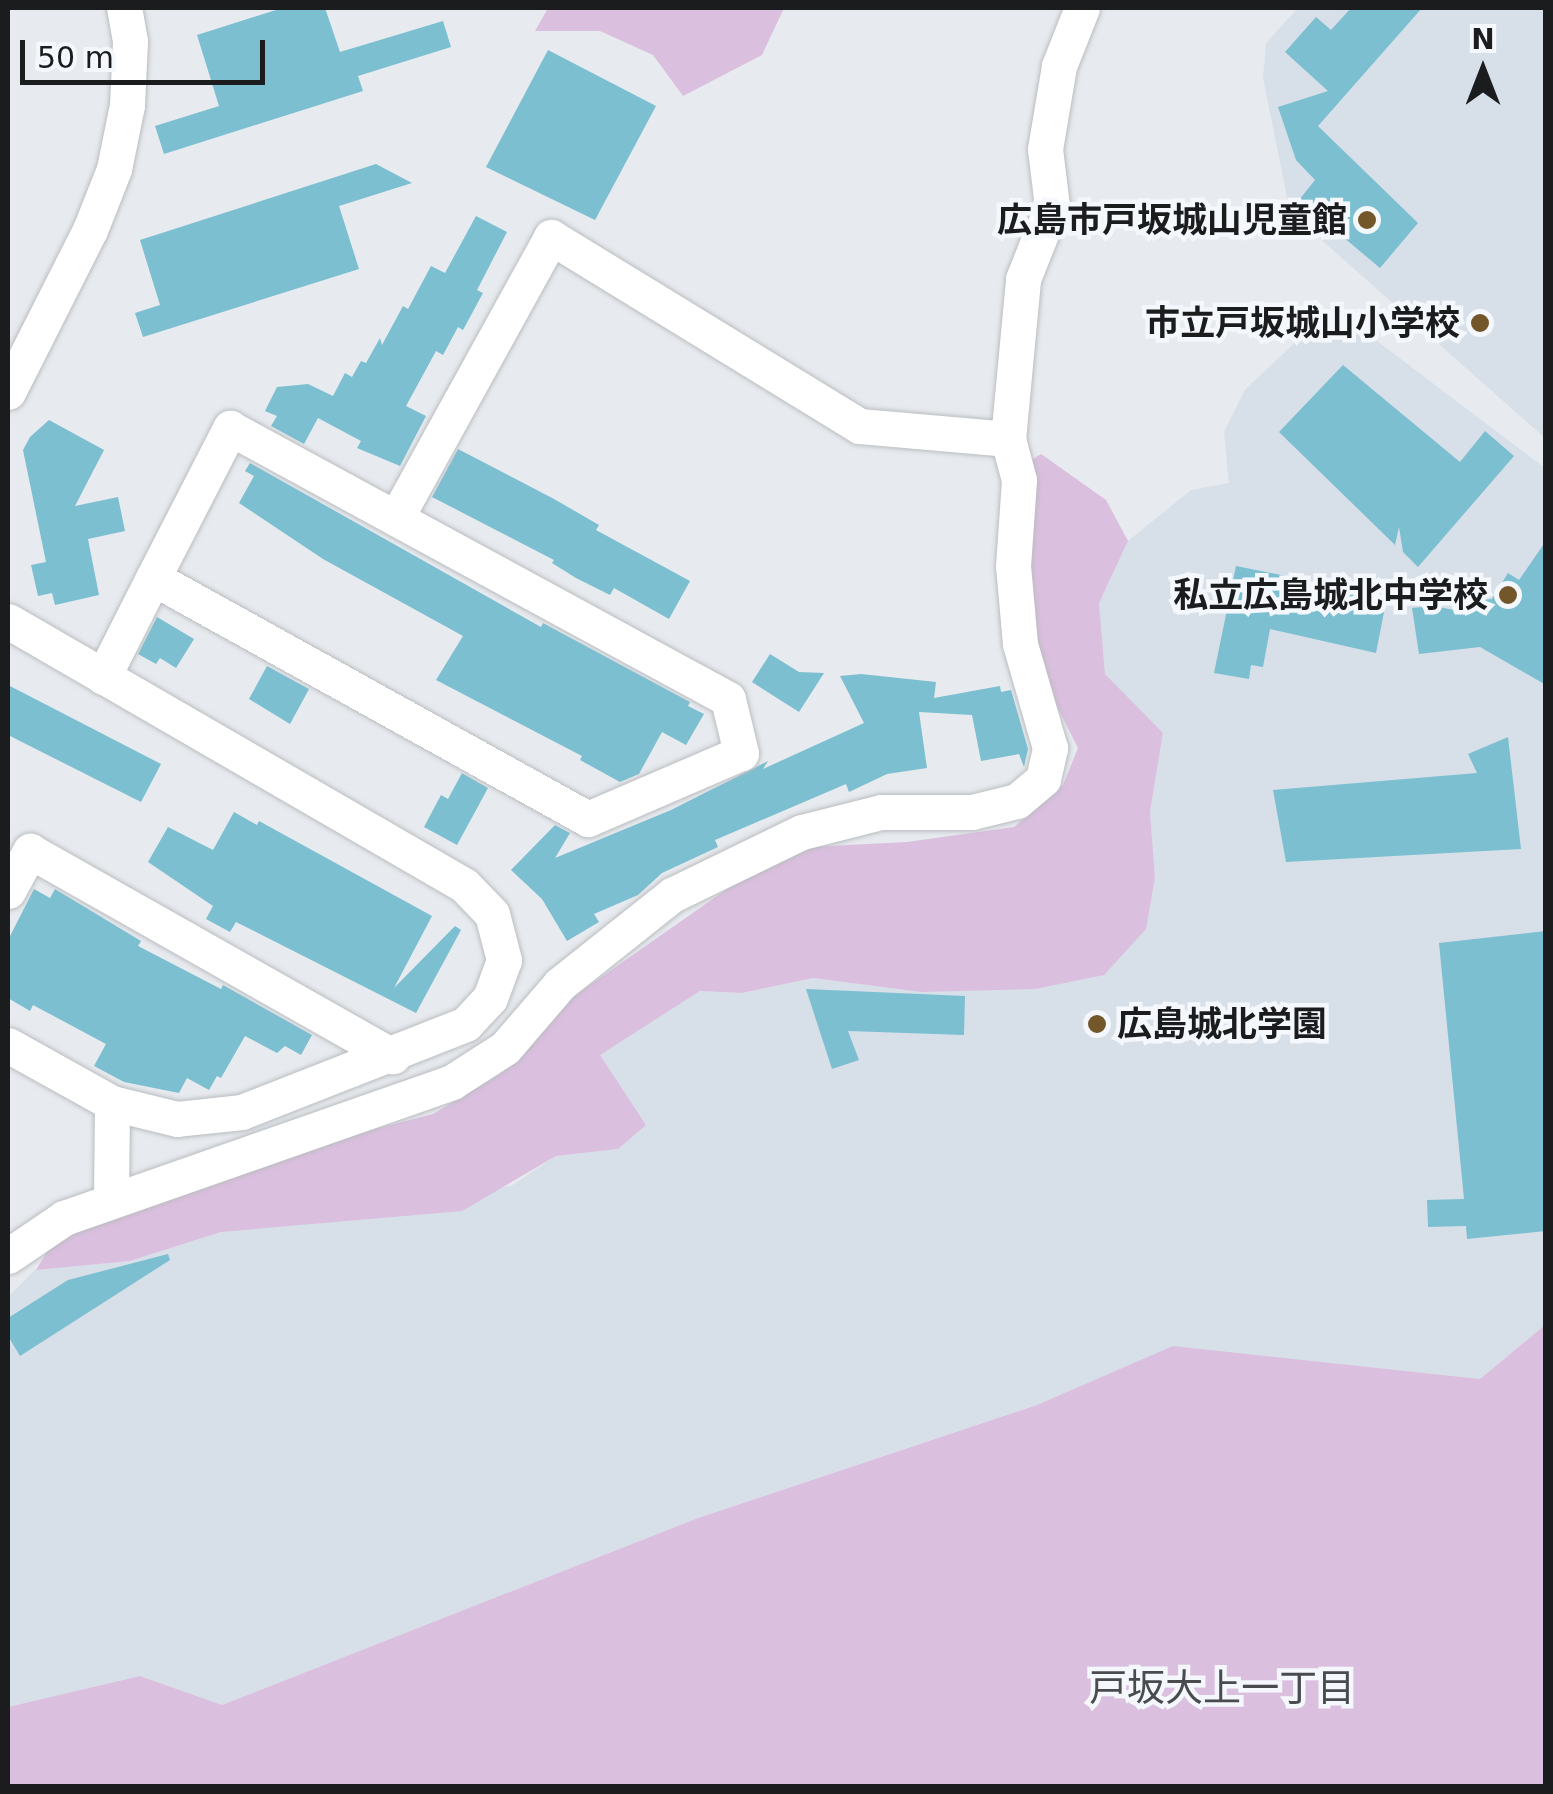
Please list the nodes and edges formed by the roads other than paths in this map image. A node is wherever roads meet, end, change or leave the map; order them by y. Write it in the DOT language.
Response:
graph roads {
  1 [pos="124,8"];
  2 [pos="1082,8"];
  3 [pos="8,392"];
  4 [pos="1008,439"];
  5 [pos="396,518"];
  6 [pos="153,578"];
  7 [pos="8,621"];
  8 [pos="103,677"];
  9 [pos="8,891"];
  10 [pos="8,1045"];
  11 [pos="393,1056"];
  12 [pos="112,1103"];
  13 [pos="111,1200"];
  14 [pos="8,1256"];
  1 -- 3 [label="street"];
  2 -- 4 [label="street"];
  4 -- 5 [label="street"];
  4 -- 13 [label="street"];
  5 -- 6 [label="street"];
  5 -- 6 [label="street"];
  6 -- 8 [label="street"];
  7 -- 8 [label="street"];
  8 -- 11 [label="street"];
  9 -- 11 [label="street"];
  10 -- 12 [label="street"];
  11 -- 12 [label="street"];
  12 -- 13 [label="street"];
  13 -- 14 [label="street"];
}
